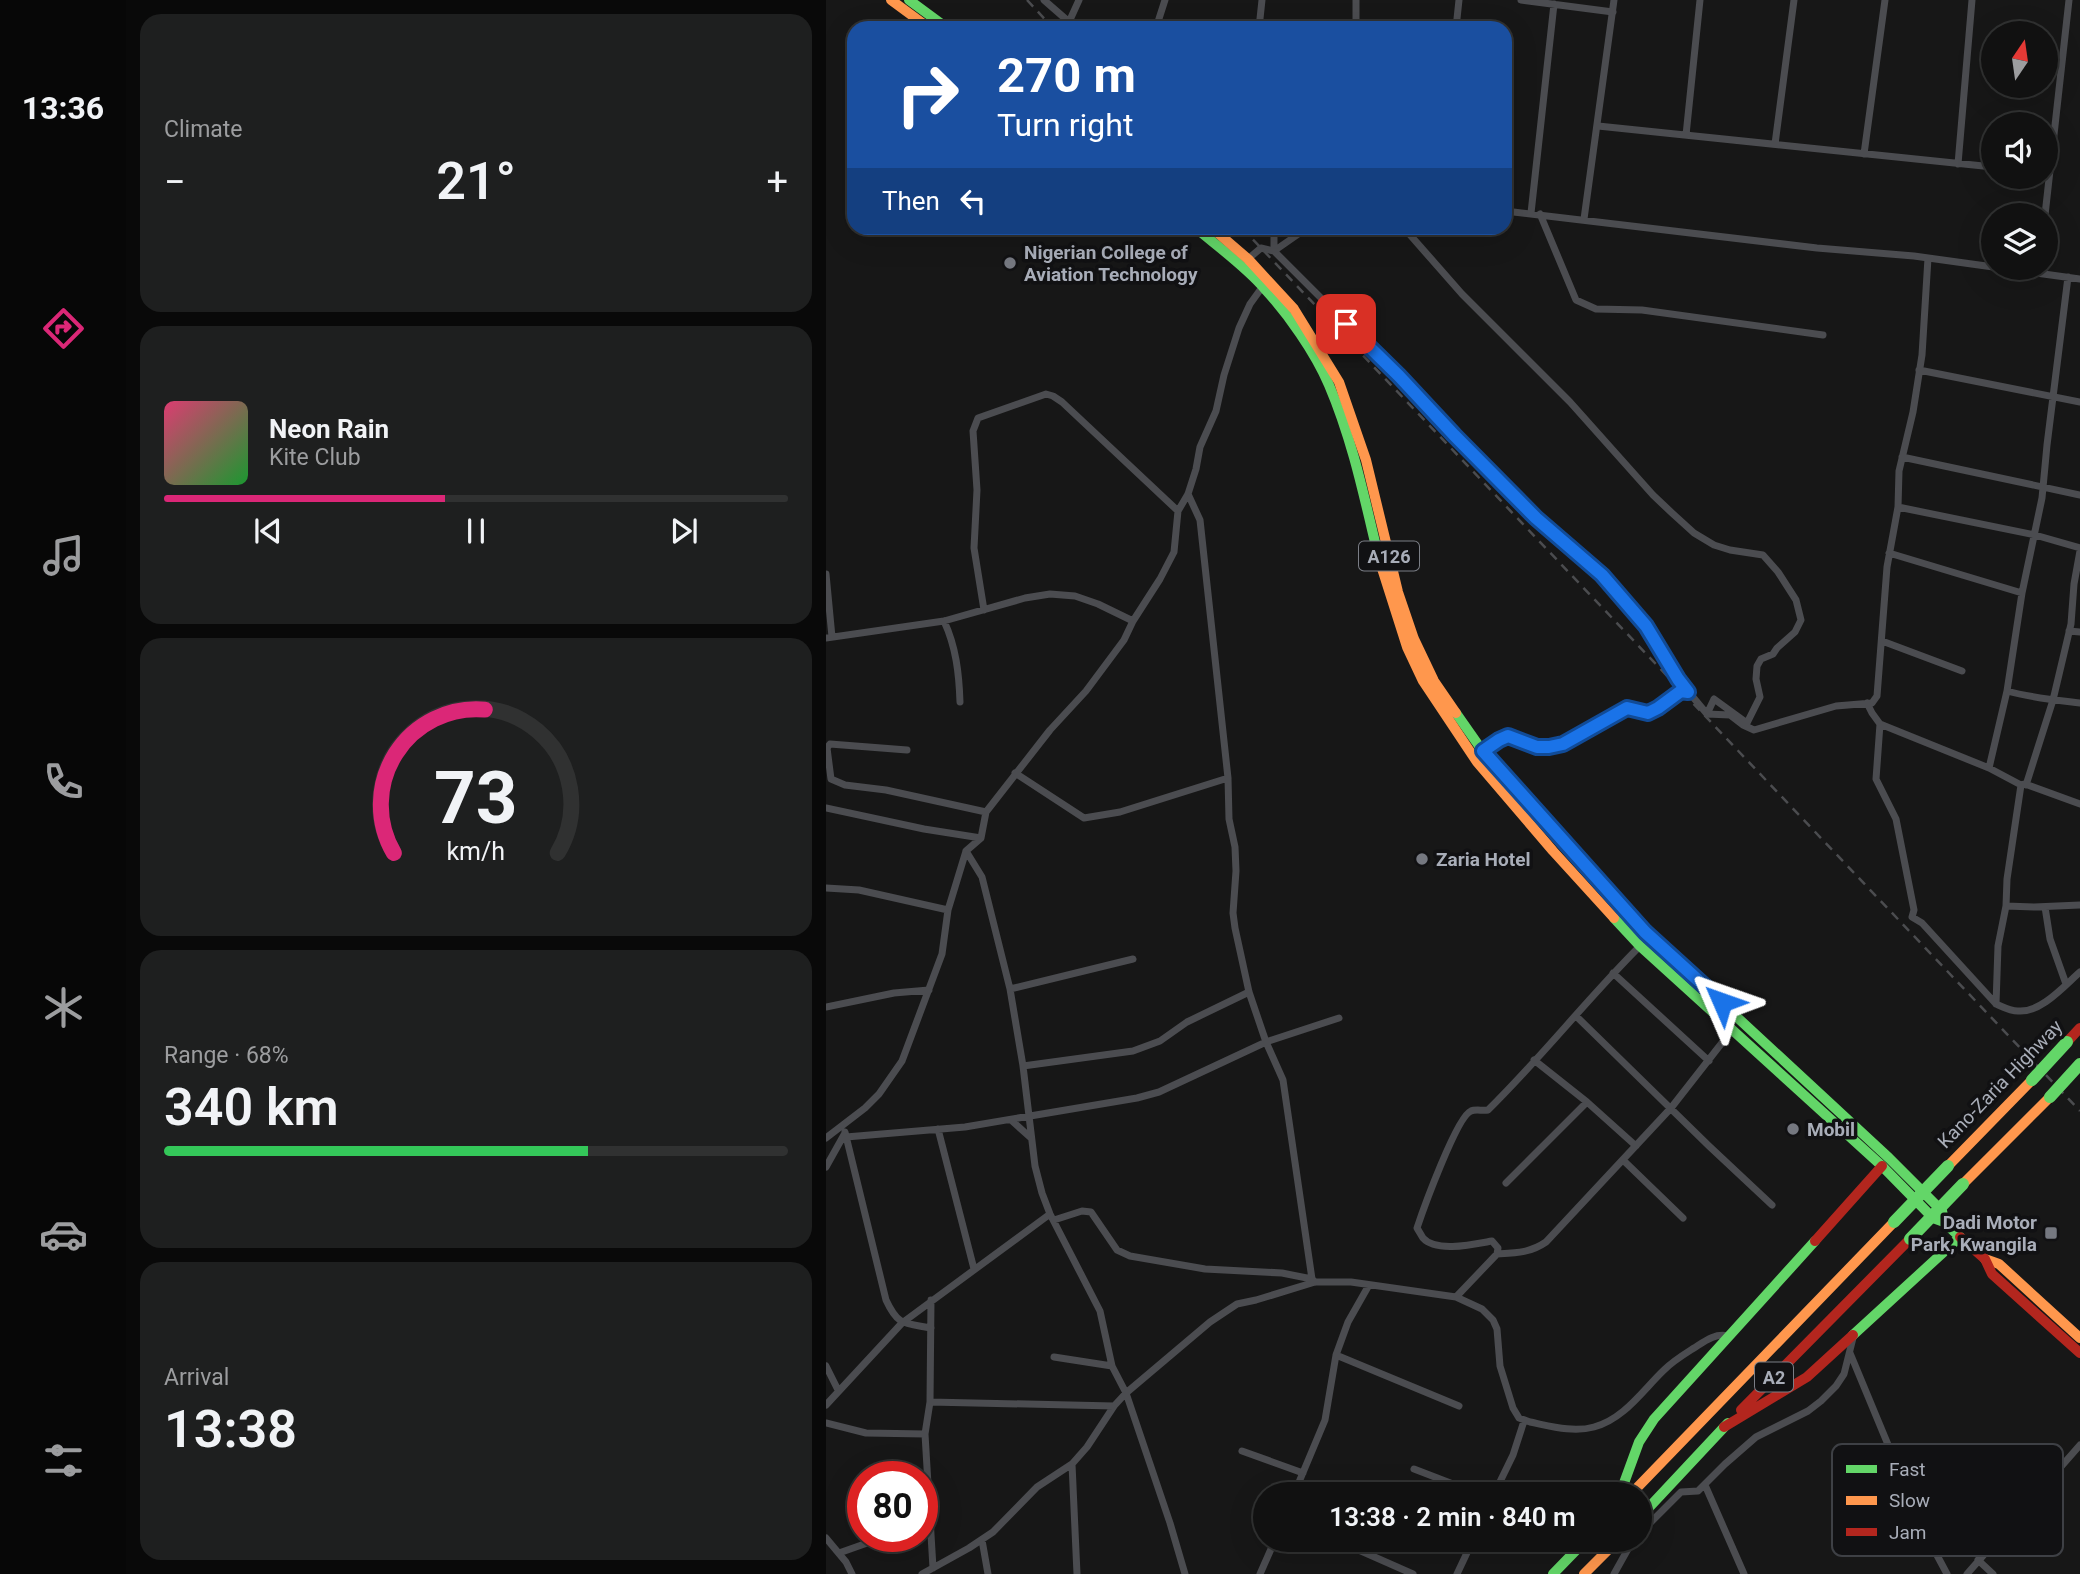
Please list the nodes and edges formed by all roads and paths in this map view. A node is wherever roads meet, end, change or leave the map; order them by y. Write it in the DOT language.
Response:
graph roads {
  1 [pos="891,0"];
  2 [pos="909,0"];
  3 [pos="1044,0"];
  4 [pos="1079,0"];
  5 [pos="1165,0"];
  6 [pos="1262,0"];
  7 [pos="1356,0"];
  8 [pos="1459,0"];
  9 [pos="1521,0"];
  10 [pos="1614,0"];
  11 [pos="1700,0"];
  12 [pos="1794,0"];
  13 [pos="1885,0"];
  14 [pos="1972,0"];
  15 [pos="2069,0"];
  16 [pos="1554,4"];
  17 [pos="1613,12"];
  18 [pos="920,21"];
  19 [pos="938,21"];
  20 [pos="1068,21"];
  21 [pos="1069,21"];
  22 [pos="1158,21"];
  23 [pos="1260,21"];
  24 [pos="1356,21"];
  25 [pos="1457,21"];
  26 [pos="2055,112"];
  27 [pos="1598,126"];
  28 [pos="1686,135"];
  29 [pos="1775,145"];
  30 [pos="1864,154"];
  31 [pos="1958,164"];
  32 [pos="1981,166"];
  33 [pos="1512,212"];
  34 [pos="1536,214"];
  35 [pos="1584,219"];
  36 [pos="1204,235"];
  37 [pos="1220,235"];
  38 [pos="1274,235"];
  39 [pos="1297,235"];
  40 [pos="1410,235"];
  41 [pos="1274,251"];
  42 [pos="1928,258"];
  43 [pos="1248,259"];
  44 [pos="1981,264"];
  45 [pos="2058,275"];
  46 [pos="2068,277"];
  47 [pos="2080,279"];
  48 [pos="1263,286"];
  49 [pos="1823,335"];
  50 [pos="1920,370"];
  51 [pos="2054,398"];
  52 [pos="2080,402"];
  53 [pos="1902,457"];
  54 [pos="2044,487"];
  55 [pos="1188,494"];
  56 [pos="2080,495"];
  57 [pos="1898,507"];
  58 [pos="1178,510"];
  59 [pos="2035,535"];
  60 [pos="2080,550"];
  61 [pos="1889,553"];
  62 [pos="826,574"];
  63 [pos="2022,593"];
  64 [pos="984,610"];
  65 [pos="944,621"];
  66 [pos="1133,621"];
  67 [pos="2069,631"];
  68 [pos="2080,632"];
  69 [pos="829,638"];
  70 [pos="1882,641"];
  71 [pos="1962,671"];
  72 [pos="2007,691"];
  73 [pos="1688,692"];
  74 [pos="2053,700"];
  75 [pos="960,702"];
  76 [pos="1867,703"];
  77 [pos="2080,703"];
  78 [pos="1707,714"];
  79 [pos="1880,724"];
  80 [pos="907,750"];
  81 [pos="1483,751"];
  82 [pos="1990,768"];
  83 [pos="1015,773"];
  84 [pos="1228,778"];
  85 [pos="2024,785"];
  86 [pos="2080,804"];
  87 [pos="826,808"];
  88 [pos="986,812"];
  89 [pos="981,838"];
  90 [pos="966,851"];
  91 [pos="826,888"];
  92 [pos="2080,905"];
  93 [pos="2006,906"];
  94 [pos="2045,907"];
  95 [pos="948,910"];
  96 [pos="1640,946"];
  97 [pos="1133,959"];
  98 [pos="2080,972"];
  99 [pos="1613,973"];
  100 [pos="2066,985"];
  101 [pos="1010,989"];
  102 [pos="929,990"];
  103 [pos="1250,992"];
  104 [pos="1996,1004"];
  105 [pos="826,1007"];
  106 [pos="1577,1016"];
  107 [pos="1339,1018"];
  108 [pos="2080,1028"];
  109 [pos="1731,1030"];
  110 [pos="1266,1042"];
  111 [pos="1534,1060"];
  112 [pos="1709,1061"];
  113 [pos="2080,1064"];
  114 [pos="1023,1066"];
  115 [pos="1587,1102"];
  116 [pos="1671,1108"];
  117 [pos="1030,1117"];
  118 [pos="851,1120"];
  119 [pos="1011,1120"];
  120 [pos="938,1129"];
  121 [pos="846,1135"];
  122 [pos="826,1138"];
  123 [pos="1031,1138"];
  124 [pos="1636,1146"];
  125 [pos="1622,1160"];
  126 [pos="1882,1166"];
  127 [pos="826,1167"];
  128 [pos="1506,1183"];
  129 [pos="1772,1205"];
  130 [pos="1052,1217"];
  131 [pos="1683,1218"];
  132 [pos="1944,1222"];
  133 [pos="1960,1237"];
  134 [pos="1497,1254"];
  135 [pos="1985,1259"];
  136 [pos="974,1269"];
  137 [pos="1313,1280"];
  138 [pos="1368,1285"];
  139 [pos="1456,1297"];
  140 [pos="931,1300"];
  141 [pos="902,1323"];
  142 [pos="931,1328"];
  143 [pos="1788,1332"];
  144 [pos="1855,1334"];
  145 [pos="1729,1336"];
  146 [pos="2080,1338"];
  147 [pos="1804,1346"];
  148 [pos="1850,1352"];
  149 [pos="2080,1353"];
  150 [pos="1336,1355"];
  151 [pos="1054,1357"];
  152 [pos="826,1366"];
  153 [pos="1112,1366"];
  154 [pos="838,1390"];
  155 [pos="1125,1393"];
  156 [pos="930,1402"];
  157 [pos="826,1405"];
  158 [pos="1114,1406"];
  159 [pos="1459,1406"];
  160 [pos="1524,1421"];
  161 [pos="826,1423"];
  162 [pos="1724,1427"];
  163 [pos="925,1434"];
  164 [pos="1888,1444"];
  165 [pos="2080,1444"];
  166 [pos="1242,1451"];
  167 [pos="925,1461"];
  168 [pos="2063,1463"];
  169 [pos="1072,1464"];
  170 [pos="1414,1469"];
  171 [pos="1303,1473"];
  172 [pos="1299,1482"];
  173 [pos="1448,1482"];
  174 [pos="1500,1482"];
  175 [pos="1624,1482"];
  176 [pos="1643,1482"];
  177 [pos="1705,1485"];
  178 [pos="1652,1504"];
  179 [pos="1652,1521"];
  180 [pos="826,1538"];
  181 [pos="982,1539"];
  182 [pos="847,1550"];
  183 [pos="931,1552"];
  184 [pos="1270,1552"];
  185 [pos="1363,1552"];
  186 [pos="1467,1552"];
  187 [pos="1575,1552"];
  188 [pos="1606,1552"];
  189 [pos="1626,1552"];
  190 [pos="839,1553"];
  191 [pos="1938,1556"];
  192 [pos="1982,1556"];
  193 [pos="1978,1560"];
  194 [pos="933,1568"];
  195 [pos="852,1574"];
  196 [pos="922,1574"];
  197 [pos="988,1574"];
  198 [pos="1077,1574"];
  199 [pos="1185,1574"];
  200 [pos="1260,1574"];
  201 [pos="1413,1574"];
  202 [pos="1457,1574"];
  203 [pos="1553,1574"];
  204 [pos="1584,1574"];
  205 [pos="1614,1574"];
  206 [pos="1744,1574"];
  207 [pos="1948,1574"];
  208 [pos="1966,1574"];
  209 [pos="1993,1574"];
  1 -- 18 [label="main road"];
  2 -- 19 [label="main road"];
  3 -- 20 [label="street"];
  4 -- 21 [label="street"];
  5 -- 22 [label="street"];
  6 -- 23 [label="street"];
  7 -- 24 [label="street"];
  8 -- 25 [label="street"];
  9 -- 16 [label="street"];
  10 -- 17 [label="street"];
  11 -- 28 [label="street"];
  12 -- 29 [label="street"];
  13 -- 30 [label="street"];
  14 -- 31 [label="street"];
  15 -- 26 [label="street"];
  16 -- 17 [label="street"];
  16 -- 34 [label="street"];
  17 -- 27 [label="street"];
  27 -- 28 [label="street"];
  27 -- 35 [label="street"];
  28 -- 29 [label="street"];
  29 -- 30 [label="street"];
  30 -- 31 [label="street"];
  31 -- 32 [label="street"];
  33 -- 34 [label="street"];
  34 -- 35 [label="street"];
  34 -- 49 [label="street"];
  35 -- 42 [label="street"];
  36 -- 48 [label="main road, A126"];
  37 -- 43 [label="main road, A126"];
  38 -- 41 [label="street"];
  39 -- 41 [label="street"];
  40 -- 78 [label="street"];
  41 -- 43 [label="street"];
  41 -- 73 [label="street"];
  42 -- 44 [label="street"];
  42 -- 50 [label="street"];
  43 -- 81 [label="main road, A126"];
  45 -- 46 [label="street"];
  46 -- 47 [label="street"];
  46 -- 51 [label="street"];
  48 -- 55 [label="street"];
  48 -- 96 [label="main road, A126"];
  50 -- 51 [label="street"];
  50 -- 53 [label="street"];
  51 -- 52 [label="street"];
  51 -- 54 [label="street"];
  53 -- 54 [label="street"];
  53 -- 57 [label="street"];
  54 -- 56 [label="street"];
  54 -- 59 [label="street"];
  55 -- 58 [label="street"];
  55 -- 84 [label="street"];
  57 -- 59 [label="street"];
  57 -- 61 [label="street"];
  58 -- 64 [label="street"];
  58 -- 66 [label="street"];
  59 -- 60 [label="street"];
  59 -- 63 [label="street"];
  60 -- 67 [label="street"];
  61 -- 63 [label="street"];
  61 -- 70 [label="street"];
  62 -- 69 [label="street"];
  63 -- 72 [label="street"];
  64 -- 65 [label="street"];
  64 -- 66 [label="street"];
  65 -- 69 [label="street"];
  65 -- 75 [label="street"];
  66 -- 83 [label="street"];
  67 -- 68 [label="street"];
  67 -- 74 [label="street"];
  70 -- 71 [label="street"];
  70 -- 76 [label="street"];
  72 -- 74 [label="street"];
  72 -- 82 [label="street"];
  73 -- 78 [label="street"];
  73 -- 81 [label="street"];
  74 -- 77 [label="street"];
  74 -- 85 [label="street"];
  76 -- 78 [label="street"];
  76 -- 79 [label="street"];
  79 -- 82 [label="street"];
  79 -- 104 [label="street"];
  80 -- 88 [label="street"];
  81 -- 132 [label="main road, A126"];
  82 -- 85 [label="street"];
  83 -- 84 [label="street"];
  83 -- 88 [label="street"];
  84 -- 103 [label="street"];
  85 -- 86 [label="street"];
  85 -- 93 [label="street"];
  87 -- 89 [label="street"];
  88 -- 89 [label="street"];
  89 -- 90 [label="street"];
  90 -- 95 [label="street"];
  90 -- 101 [label="street"];
  91 -- 95 [label="street"];
  92 -- 94 [label="street"];
  93 -- 94 [label="street"];
  93 -- 104 [label="street"];
  94 -- 100 [label="street"];
  95 -- 102 [label="street"];
  96 -- 99 [label="street"];
  96 -- 109 [label="main road, A126"];
  97 -- 101 [label="street"];
  98 -- 100 [label="street"];
  99 -- 106 [label="street"];
  99 -- 112 [label="street"];
  100 -- 104 [label="street"];
  101 -- 114 [label="street"];
  102 -- 105 [label="street"];
  102 -- 118 [label="street"];
  103 -- 110 [label="street"];
  103 -- 114 [label="street"];
  106 -- 111 [label="street"];
  106 -- 116 [label="street"];
  107 -- 110 [label="street"];
  108 -- 143 [label="main road, Kano-Zaria Highway / A2, bridge"];
  109 -- 112 [label="street"];
  109 -- 126 [label="main road, A126"];
  110 -- 117 [label="street"];
  110 -- 137 [label="street"];
  111 -- 115 [label="street"];
  111 -- 134 [label="street"];
  112 -- 116 [label="street"];
  113 -- 147 [label="main road, A2, bridge"];
  114 -- 117 [label="street"];
  115 -- 124 [label="street"];
  115 -- 128 [label="street"];
  116 -- 124 [label="street"];
  116 -- 129 [label="street"];
  117 -- 119 [label="street"];
  117 -- 123 [label="street"];
  118 -- 121 [label="street"];
  118 -- 122 [label="street"];
  119 -- 120 [label="street"];
  119 -- 123 [label="street"];
  120 -- 121 [label="street"];
  120 -- 136 [label="street"];
  121 -- 127 [label="street"];
  121 -- 141 [label="street"];
  123 -- 130 [label="street"];
  124 -- 125 [label="street"];
  125 -- 131 [label="street"];
  125 -- 134 [label="street"];
  126 -- 132 [label="main road, A126"];
  126 -- 145 [label="main road"];
  130 -- 136 [label="street"];
  130 -- 137 [label="street"];
  130 -- 153 [label="street"];
  132 -- 133 [label="main road, A126"];
  133 -- 135 [label="main road"];
  133 -- 144 [label="main road"];
  134 -- 139 [label="street"];
  135 -- 146 [label="main road"];
  135 -- 149 [label="main road"];
  136 -- 140 [label="street"];
  137 -- 138 [label="street"];
  137 -- 155 [label="street"];
  138 -- 139 [label="street"];
  138 -- 150 [label="street"];
  139 -- 160 [label="street"];
  140 -- 141 [label="street"];
  140 -- 142 [label="street"];
  141 -- 142 [label="street"];
  141 -- 154 [label="street"];
  142 -- 156 [label="street"];
  143 -- 147 [label="main road"];
  143 -- 176 [label="main road, A2"];
  144 -- 148 [label="street"];
  144 -- 162 [label="main road"];
  145 -- 160 [label="street"];
  145 -- 175 [label="main road"];
  147 -- 162 [label="main road, A2"];
  148 -- 164 [label="street"];
  148 -- 177 [label="street"];
  150 -- 159 [label="street"];
  150 -- 171 [label="street"];
  151 -- 153 [label="street"];
  152 -- 154 [label="street"];
  153 -- 155 [label="street"];
  154 -- 157 [label="street"];
  155 -- 158 [label="street"];
  155 -- 199 [label="street"];
  156 -- 158 [label="street"];
  156 -- 163 [label="street"];
  158 -- 169 [label="street"];
  160 -- 174 [label="street"];
  161 -- 163 [label="street"];
  162 -- 178 [label="main road, A2"];
  163 -- 167 [label="street"];
  165 -- 168 [label="street"];
  166 -- 171 [label="street"];
  169 -- 181 [label="street"];
  169 -- 198 [label="street"];
  170 -- 173 [label="street"];
  171 -- 172 [label="street"];
  177 -- 179 [label="street"];
  177 -- 206 [label="street"];
  180 -- 190 [label="street"];
  181 -- 194 [label="street"];
  181 -- 197 [label="street"];
  182 -- 190 [label="street"];
  183 -- 194 [label="street"];
  184 -- 200 [label="street"];
  185 -- 201 [label="street"];
  186 -- 202 [label="street"];
  187 -- 203 [label="main road"];
  188 -- 204 [label="main road"];
  189 -- 205 [label="street"];
  190 -- 195 [label="street"];
  191 -- 207 [label="street"];
  192 -- 193 [label="street"];
  193 -- 208 [label="street"];
  193 -- 209 [label="street"];
  194 -- 196 [label="street"];
}
